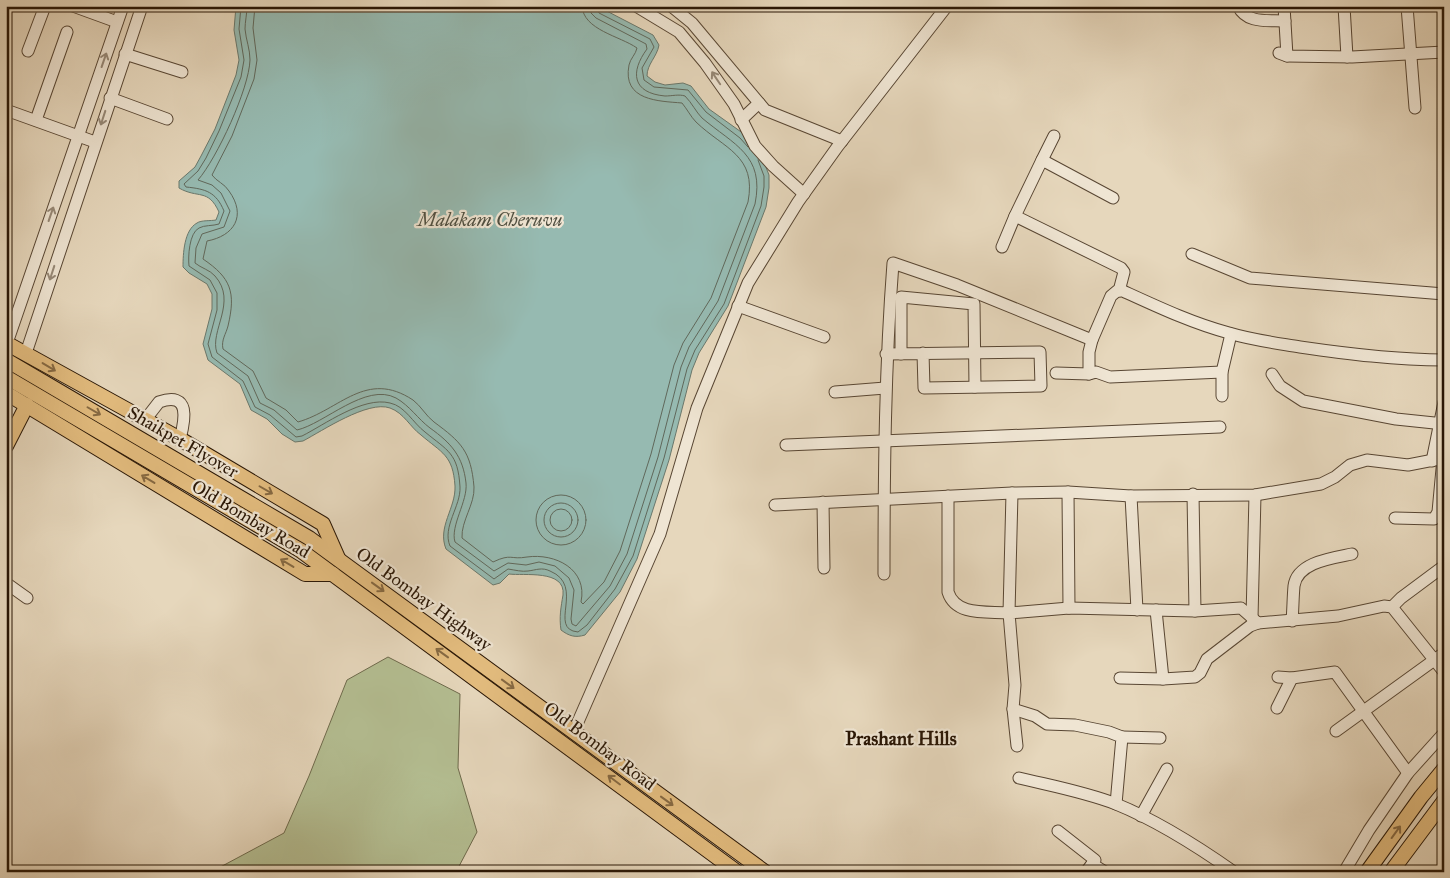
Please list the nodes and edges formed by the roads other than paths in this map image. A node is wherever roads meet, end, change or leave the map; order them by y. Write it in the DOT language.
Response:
graph roads {
  1 [pos="45,6"];
  2 [pos="73,6"];
  3 [pos="122,6"];
  4 [pos="142,6"];
  5 [pos="636,6"];
  6 [pos="670,6"];
  7 [pos="947,6"];
  8 [pos="1238,6"];
  9 [pos="1284,6"];
  10 [pos="1344,6"];
  11 [pos="1407,6"];
  12 [pos="1285,21"];
  13 [pos="117,22"];
  14 [pos="692,23"];
  15 [pos="67,32"];
  16 [pos="679,32"];
  17 [pos="28,51"];
  18 [pos="1444,52"];
  19 [pos="125,54"];
  20 [pos="1410,54"];
  21 [pos="1347,57"];
  22 [pos="182,72"];
  23 [pos="110,98"];
  24 [pos="760,103"];
  25 [pos="1415,108"];
  26 [pos="6,110"];
  27 [pos="167,119"];
  28 [pos="36,120"];
  29 [pos="741,120"];
  30 [pos="78,136"];
  31 [pos="1054,136"];
  32 [pos="842,141"];
  33 [pos="95,142"];
  34 [pos="1042,160"];
  35 [pos="804,194"];
  36 [pos="1113,198"];
  37 [pos="1015,216"];
  38 [pos="1002,247"];
  39 [pos="1192,254"];
  40 [pos="1119,291"];
  41 [pos="1444,294"];
  42 [pos="738,306"];
  43 [pos="1231,334"];
  44 [pos="824,337"];
  45 [pos="1092,340"];
  46 [pos="6,343"];
  47 [pos="26,353"];
  48 [pos="923,353"];
  49 [pos="976,353"];
  50 [pos="886,354"];
  51 [pos="901,354"];
  52 [pos="6,360"];
  53 [pos="1444,360"];
  54 [pos="1222,372"];
  55 [pos="1056,373"];
  56 [pos="1089,374"];
  57 [pos="1272,374"];
  58 [pos="6,377"];
  59 [pos="975,387"];
  60 [pos="885,388"];
  61 [pos="834,392"];
  62 [pos="6,393"];
  63 [pos="1222,396"];
  64 [pos="1444,402"];
  65 [pos="28,406"];
  66 [pos="145,420"];
  67 [pos="1442,424"];
  68 [pos="1220,427"];
  69 [pos="180,440"];
  70 [pos="884,440"];
  71 [pos="786,444"];
  72 [pos="6,446"];
  73 [pos="1440,459"];
  74 [pos="1068,492"];
  75 [pos="1012,493"];
  76 [pos="1193,494"];
  77 [pos="1255,495"];
  78 [pos="948,496"];
  79 [pos="1131,496"];
  80 [pos="884,499"];
  81 [pos="823,502"];
  82 [pos="775,505"];
  83 [pos="1395,518"];
  84 [pos="1352,554"];
  85 [pos="338,559"];
  86 [pos="1444,566"];
  87 [pos="824,568"];
  88 [pos="333,574"];
  89 [pos="884,574"];
  90 [pos="6,583"];
  91 [pos="27,598"];
  92 [pos="1392,607"];
  93 [pos="1069,608"];
  94 [pos="1137,610"];
  95 [pos="1156,610"];
  96 [pos="1196,611"];
  97 [pos="1009,613"];
  98 [pos="1255,621"];
  99 [pos="1292,621"];
  100 [pos="1439,656"];
  101 [pos="1444,672"];
  102 [pos="1278,676"];
  103 [pos="1120,678"];
  104 [pos="1292,678"];
  105 [pos="1163,679"];
  106 [pos="1277,708"];
  107 [pos="1013,709"];
  108 [pos="1362,712"];
  109 [pos="574,731"];
  110 [pos="1336,731"];
  111 [pos="1444,733"];
  112 [pos="1122,737"];
  113 [pos="1160,738"];
  114 [pos="1017,746"];
  115 [pos="1167,769"];
  116 [pos="1444,769"];
  117 [pos="1408,773"];
  118 [pos="1020,778"];
  119 [pos="1116,804"];
  120 [pos="1441,810"];
  121 [pos="1141,816"];
  122 [pos="1058,831"];
  123 [pos="1089,868"];
  124 [pos="1230,871"];
  125 [pos="737,872"];
  126 [pos="765,872"];
  127 [pos="1105,872"];
  128 [pos="1344,872"];
  129 [pos="1367,872"];
  130 [pos="1392,872"];
  1 -- 17 [label="street"];
  2 -- 13 [label="street"];
  3 -- 13 [label="street"];
  4 -- 19 [label="street"];
  5 -- 16 [label="street"];
  6 -- 14 [label="street"];
  7 -- 32 [label="street"];
  8 -- 12 [label="street"];
  9 -- 12 [label="street"];
  10 -- 21 [label="street"];
  11 -- 20 [label="street"];
  12 -- 21 [label="street"];
  30 -- 13 [label="street, one-way"];
  14 -- 16 [label="street"];
  14 -- 24 [label="street"];
  15 -- 28 [label="street"];
  29 -- 16 [label="street, one-way"];
  18 -- 20 [label="street"];
  19 -- 22 [label="street"];
  19 -- 23 [label="street"];
  20 -- 21 [label="street"];
  20 -- 25 [label="street"];
  23 -- 27 [label="street"];
  23 -- 33 [label="street, one-way"];
  24 -- 29 [label="street"];
  24 -- 32 [label="street"];
  26 -- 28 [label="street"];
  28 -- 30 [label="street"];
  29 -- 35 [label="street"];
  30 -- 33 [label="street"];
  46 -- 30 [label="street, one-way"];
  31 -- 34 [label="street"];
  32 -- 35 [label="street"];
  33 -- 47 [label="street, one-way"];
  34 -- 36 [label="street"];
  34 -- 37 [label="street"];
  35 -- 42 [label="street"];
  37 -- 38 [label="street"];
  37 -- 40 [label="street"];
  39 -- 41 [label="street"];
  40 -- 43 [label="street"];
  40 -- 45 [label="street"];
  42 -- 44 [label="street"];
  42 -- 109 [label="street"];
  43 -- 53 [label="street"];
  43 -- 54 [label="street"];
  45 -- 50 [label="street"];
  45 -- 56 [label="street"];
  46 -- 47 [label="main road, Old Bombay Highway"];
  47 -- 66 [label="main road, Old Bombay Highway, one-way"];
  48 -- 49 [label="street"];
  48 -- 51 [label="street"];
  48 -- 59 [label="street"];
  49 -- 51 [label="street"];
  49 -- 59 [label="street"];
  49 -- 59 [label="street"];
  50 -- 51 [label="street"];
  50 -- 60 [label="street"];
  52 -- 85 [label="main road, Shaikpet Flyover, one-way"];
  54 -- 56 [label="street"];
  54 -- 63 [label="street"];
  55 -- 56 [label="street"];
  57 -- 67 [label="street"];
  58 -- 88 [label="main road, Shaikpet Flyover"];
  60 -- 61 [label="street"];
  60 -- 70 [label="street"];
  62 -- 65 [label="main road, Old Bombay Road"];
  64 -- 67 [label="street"];
  65 -- 72 [label="main road"];
  88 -- 65 [label="main road, Old Bombay Road, one-way"];
  66 -- 69 [label="main road, Old Bombay Highway"];
  66 -- 69 [label="street"];
  67 -- 73 [label="street"];
  68 -- 70 [label="street"];
  69 -- 85 [label="main road, Old Bombay Highway, one-way"];
  70 -- 71 [label="street"];
  70 -- 80 [label="street"];
  73 -- 77 [label="street"];
  73 -- 83 [label="street"];
  74 -- 75 [label="street"];
  74 -- 79 [label="street"];
  74 -- 93 [label="street"];
  75 -- 78 [label="street"];
  75 -- 97 [label="street"];
  76 -- 77 [label="street"];
  76 -- 79 [label="street"];
  76 -- 96 [label="street"];
  77 -- 98 [label="street"];
  78 -- 80 [label="street"];
  78 -- 97 [label="street"];
  79 -- 94 [label="street"];
  80 -- 81 [label="street"];
  80 -- 89 [label="street"];
  81 -- 82 [label="street"];
  81 -- 87 [label="street"];
  84 -- 99 [label="street"];
  85 -- 109 [label="main road, Old Bombay Highway, one-way"];
  86 -- 92 [label="street"];
  125 -- 88 [label="main road, Old Bombay Road, one-way"];
  90 -- 91 [label="street"];
  92 -- 99 [label="street"];
  92 -- 100 [label="street"];
  93 -- 94 [label="street"];
  93 -- 97 [label="street"];
  94 -- 95 [label="street"];
  95 -- 96 [label="street"];
  95 -- 105 [label="street"];
  96 -- 98 [label="street"];
  97 -- 107 [label="street"];
  98 -- 99 [label="street"];
  98 -- 105 [label="street"];
  100 -- 101 [label="street"];
  100 -- 108 [label="street"];
  102 -- 104 [label="street"];
  103 -- 105 [label="street"];
  104 -- 106 [label="street"];
  104 -- 108 [label="street"];
  107 -- 112 [label="street"];
  107 -- 114 [label="street"];
  108 -- 110 [label="street"];
  108 -- 117 [label="street"];
  109 -- 126 [label="main road, Old Bombay Highway, one-way"];
  111 -- 117 [label="street"];
  112 -- 113 [label="street"];
  112 -- 119 [label="street"];
  115 -- 121 [label="street"];
  129 -- 116 [label="main road, one-way"];
  117 -- 128 [label="street"];
  118 -- 119 [label="street"];
  119 -- 121 [label="street"];
  120 -- 130 [label="main road"];
  121 -- 124 [label="street"];
  122 -- 123 [label="street"];
  123 -- 127 [label="street"];
}
